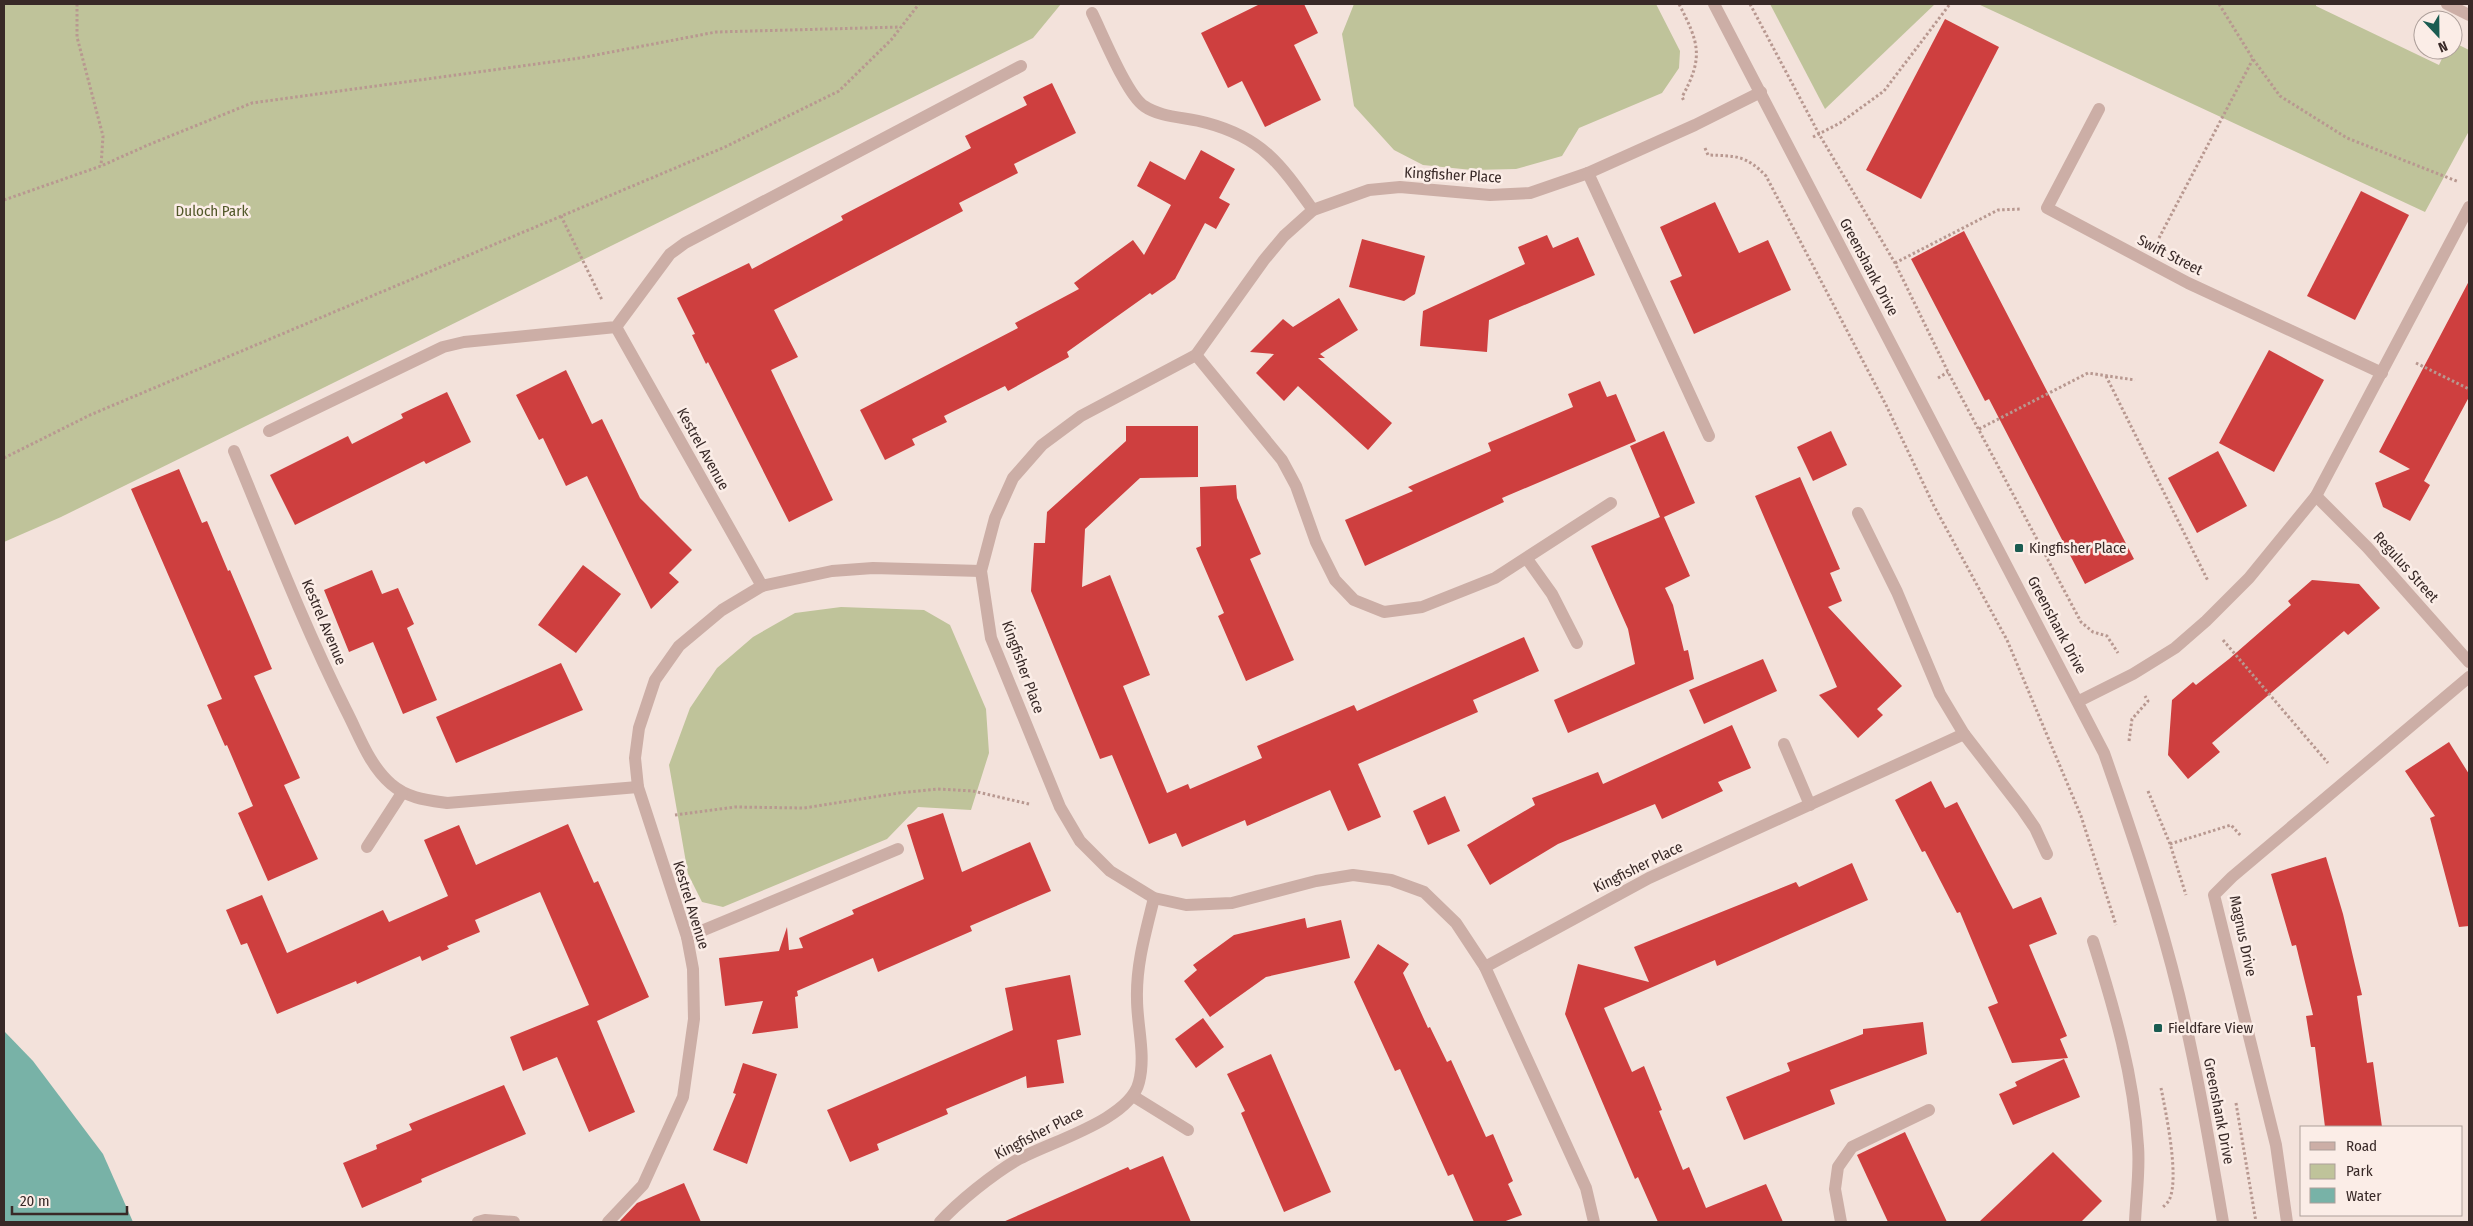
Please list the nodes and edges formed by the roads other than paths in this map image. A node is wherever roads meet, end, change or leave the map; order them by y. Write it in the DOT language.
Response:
graph roads {
  1 [pos="1714,4"];
  2 [pos="2447,4"];
  3 [pos="1092,13"];
  4 [pos="2469,15"];
  5 [pos="1020,66"];
  6 [pos="1761,92"];
  7 [pos="2099,109"];
  8 [pos="1588,173"];
  9 [pos="2469,207"];
  10 [pos="1313,210"];
  11 [pos="616,327"];
  12 [pos="1196,355"];
  13 [pos="2382,373"];
  14 [pos="269,431"];
  15 [pos="1709,436"];
  16 [pos="234,451"];
  17 [pos="2316,496"];
  18 [pos="1611,503"];
  19 [pos="1858,513"];
  20 [pos="1527,559"];
  21 [pos="982,571"];
  22 [pos="762,586"];
  23 [pos="1577,643"];
  24 [pos="2469,662"];
  25 [pos="2469,677"];
  26 [pos="2079,701"];
  27 [pos="1964,734"];
  28 [pos="1784,744"];
  29 [pos="638,787"];
  30 [pos="402,794"];
  31 [pos="1810,805"];
  32 [pos="367,847"];
  33 [pos="898,849"];
  34 [pos="2047,854"];
  35 [pos="1154,898"];
  36 [pos="687,937"];
  37 [pos="2093,941"];
  38 [pos="1485,967"];
  39 [pos="1133,1096"];
  40 [pos="1929,1110"];
  41 [pos="1188,1130"];
  42 [pos="478,1222"];
  43 [pos="514,1222"];
  44 [pos="608,1222"];
  45 [pos="940,1222"];
  46 [pos="1594,1222"];
  47 [pos="1841,1222"];
  48 [pos="2135,1222"];
  49 [pos="2223,1222"];
  50 [pos="2287,1222"];
  1 -- 6 [label="street, Greenshank Drive"];
  2 -- 4 [label="street"];
  3 -- 10 [label="street"];
  5 -- 11 [label="street"];
  6 -- 8 [label="street, Kingfisher Place"];
  6 -- 26 [label="street, Greenshank Drive"];
  7 -- 13 [label="street, Swift Street"];
  8 -- 10 [label="street, Kingfisher Place"];
  8 -- 15 [label="street"];
  9 -- 13 [label="street"];
  10 -- 12 [label="street, Kingfisher Place"];
  11 -- 14 [label="street"];
  11 -- 22 [label="street, Kestrel Avenue"];
  12 -- 20 [label="street"];
  12 -- 21 [label="street, Kingfisher Place"];
  13 -- 17 [label="street"];
  16 -- 30 [label="street, Kestrel Avenue"];
  17 -- 24 [label="street, Regulus Street"];
  17 -- 26 [label="street"];
  18 -- 20 [label="street"];
  19 -- 27 [label="street"];
  20 -- 23 [label="street"];
  21 -- 22 [label="street, Kestrel Avenue"];
  21 -- 35 [label="street, Kingfisher Place"];
  22 -- 29 [label="street, Kestrel Avenue"];
  25 -- 50 [label="street, Magnus Drive"];
  26 -- 49 [label="street, Greenshank Drive"];
  27 -- 31 [label="street, Kingfisher Place"];
  27 -- 34 [label="street"];
  28 -- 31 [label="street"];
  29 -- 30 [label="street"];
  29 -- 36 [label="street, Kestrel Avenue"];
  30 -- 32 [label="street"];
  31 -- 38 [label="street, Kingfisher Place"];
  33 -- 36 [label="street"];
  35 -- 38 [label="street, Kingfisher Place"];
  35 -- 39 [label="street"];
  36 -- 44 [label="street, Kestrel Avenue"];
  37 -- 48 [label="street"];
  38 -- 46 [label="street, Kingfisher Place"];
  39 -- 41 [label="street"];
  39 -- 45 [label="street, Kingfisher Place"];
  40 -- 47 [label="street"];
  42 -- 43 [label="street"];
}
